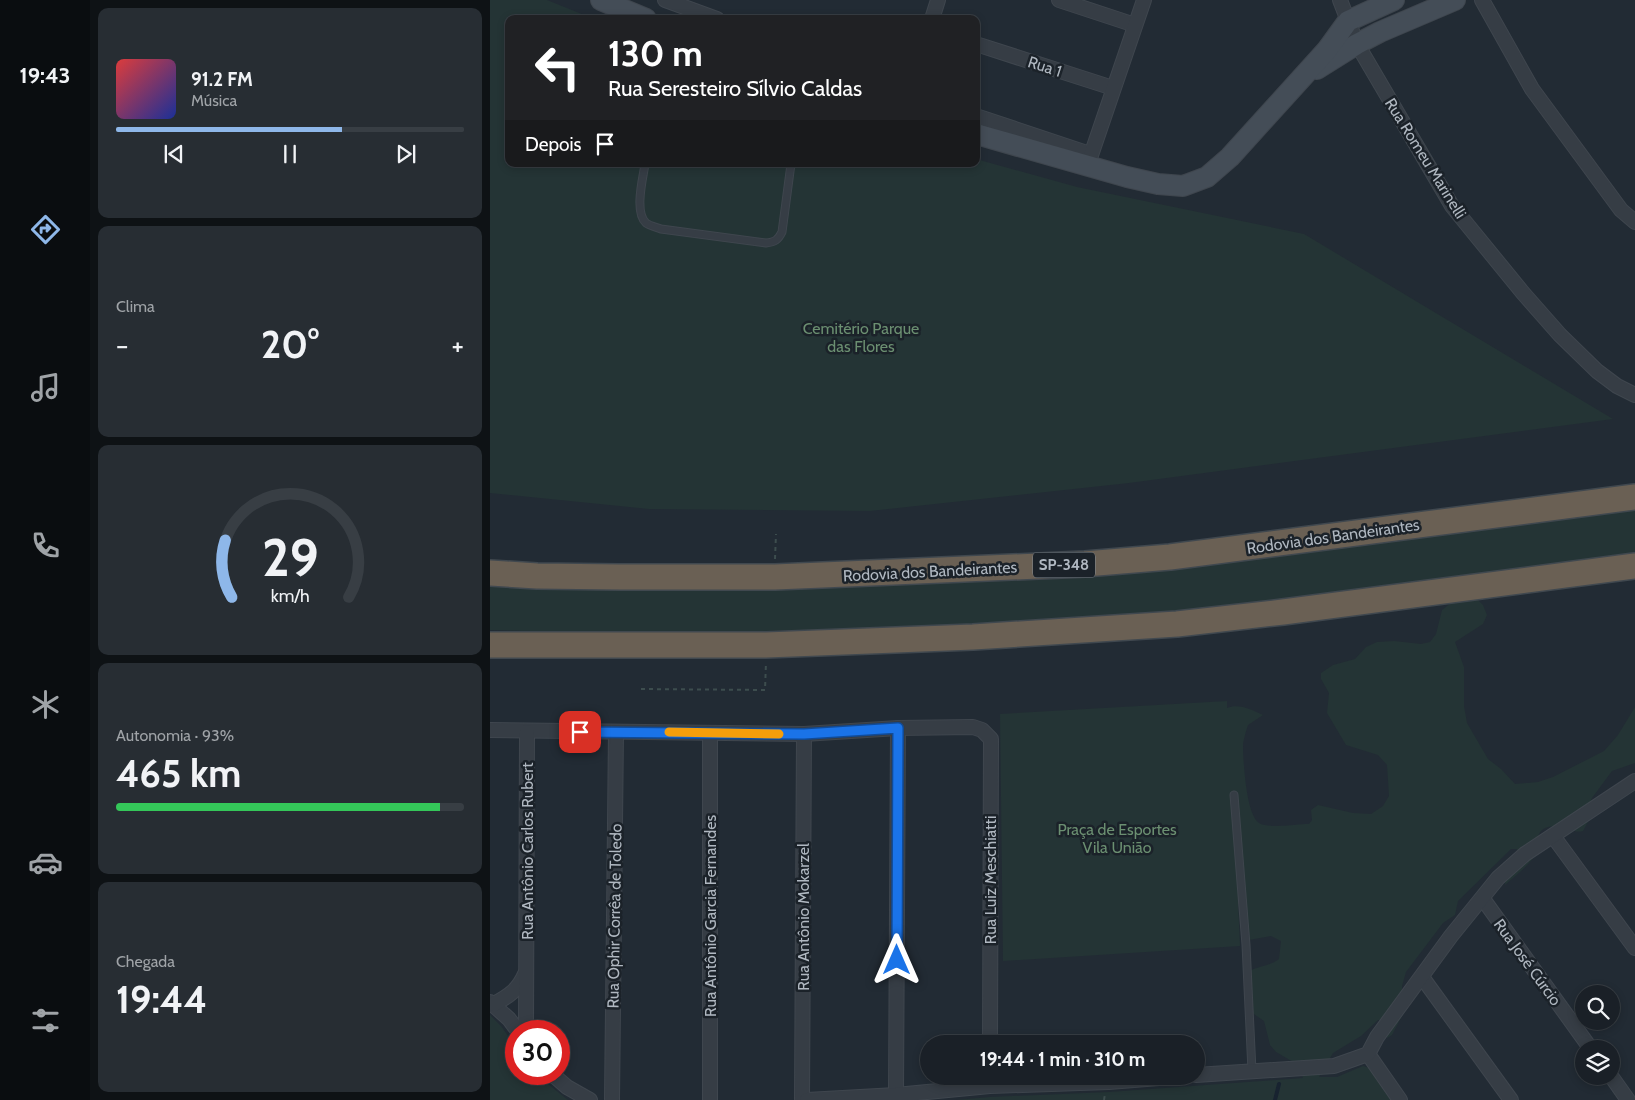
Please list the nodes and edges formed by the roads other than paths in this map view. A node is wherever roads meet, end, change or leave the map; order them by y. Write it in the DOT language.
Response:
graph roads {
  1 [pos="601,0"];
  2 [pos="665,0"];
  3 [pos="938,0"];
  4 [pos="1059,0"];
  5 [pos="1144,0"];
  6 [pos="1340,0"];
  7 [pos="1394,0"];
  8 [pos="1456,0"];
  9 [pos="1482,0"];
  10 [pos="637,15"];
  11 [pos="706,15"];
  12 [pos="933,15"];
  13 [pos="1348,21"];
  14 [pos="1135,25"];
  15 [pos="1357,44"];
  16 [pos="980,45"];
  17 [pos="1299,80"];
  18 [pos="1113,88"];
  19 [pos="980,118"];
  20 [pos="980,135"];
  21 [pos="1088,160"];
  22 [pos="645,167"];
  23 [pos="791,167"];
  24 [pos="1635,222"];
  25 [pos="1635,395"];
  26 [pos="1635,497"];
  27 [pos="1635,566"];
  28 [pos="490,573"];
  29 [pos="490,645"];
  30 [pos="898,728"];
  31 [pos="490,730"];
  32 [pos="527,732"];
  33 [pos="616,732"];
  34 [pos="710,732"];
  35 [pos="804,734"];
  36 [pos="1635,781"];
  37 [pos="1234,795"];
  38 [pos="1553,836"];
  39 [pos="1483,899"];
  40 [pos="1635,948"];
  41 [pos="527,971"];
  42 [pos="1422,977"];
  43 [pos="492,1003"];
  44 [pos="510,1020"];
  45 [pos="526,1020"];
  46 [pos="990,1035"];
  47 [pos="1585,1040"];
  48 [pos="1368,1054"];
  49 [pos="1252,1071"];
  50 [pos="1205,1074"];
  51 [pos="564,1085"];
  52 [pos="963,1085"];
  53 [pos="1617,1085"];
  54 [pos="896,1095"];
  55 [pos="590,1100"];
  56 [pos="612,1100"];
  57 [pos="710,1100"];
  58 [pos="802,1100"];
  59 [pos="807,1100"];
  60 [pos="1400,1100"];
  61 [pos="1511,1100"];
  62 [pos="1628,1100"];
  1 -- 10 [label="main road"];
  2 -- 11 [label="street"];
  3 -- 12 [label="street"];
  4 -- 14 [label="street"];
  5 -- 14 [label="street"];
  6 -- 13 [label="street, Rua Romeu Marinelli"];
  7 -- 13 [label="main road"];
  8 -- 15 [label="main road"];
  9 -- 24 [label="street"];
  13 -- 15 [label="street, Rua Romeu Marinelli"];
  13 -- 17 [label="main road"];
  14 -- 18 [label="street"];
  15 -- 17 [label="main road"];
  15 -- 25 [label="street, Rua Romeu Marinelli"];
  16 -- 18 [label="street, Rua 1"];
  17 -- 21 [label="main road"];
  18 -- 21 [label="street"];
  19 -- 21 [label="street"];
  20 -- 21 [label="main road"];
  22 -- 23 [label="lane"];
  26 -- 28 [label="highway, Rodovia dos Bandeirantes / SP-348"];
  27 -- 29 [label="highway"];
  30 -- 35 [label="street"];
  30 -- 46 [label="street, Rua Luiz Meschiatti"];
  30 -- 54 [label="street"];
  31 -- 32 [label="street"];
  32 -- 33 [label="street"];
  32 -- 41 [label="street, Rua Antônio Carlos Rubert"];
  33 -- 34 [label="street"];
  33 -- 56 [label="street, Rua Ophir Corrêa de Toledo"];
  34 -- 35 [label="street"];
  34 -- 57 [label="street, Rua Antônio Garcia Fernandes"];
  35 -- 58 [label="street, Rua Antônio Mokarzel"];
  36 -- 38 [label="street"];
  37 -- 49 [label="lane"];
  38 -- 39 [label="street"];
  38 -- 40 [label="street"];
  39 -- 42 [label="street"];
  39 -- 47 [label="street, Rua José Cúrcio"];
  41 -- 43 [label="street"];
  41 -- 45 [label="street, Rua Antônio Carlos Rubert"];
  42 -- 48 [label="street"];
  42 -- 61 [label="street"];
  43 -- 44 [label="street"];
  48 -- 49 [label="street"];
  48 -- 60 [label="street"];
  49 -- 50 [label="street"];
  51 -- 55 [label="street"];
  52 -- 54 [label="street"];
  53 -- 62 [label="street"];
  54 -- 59 [label="street"];
}
